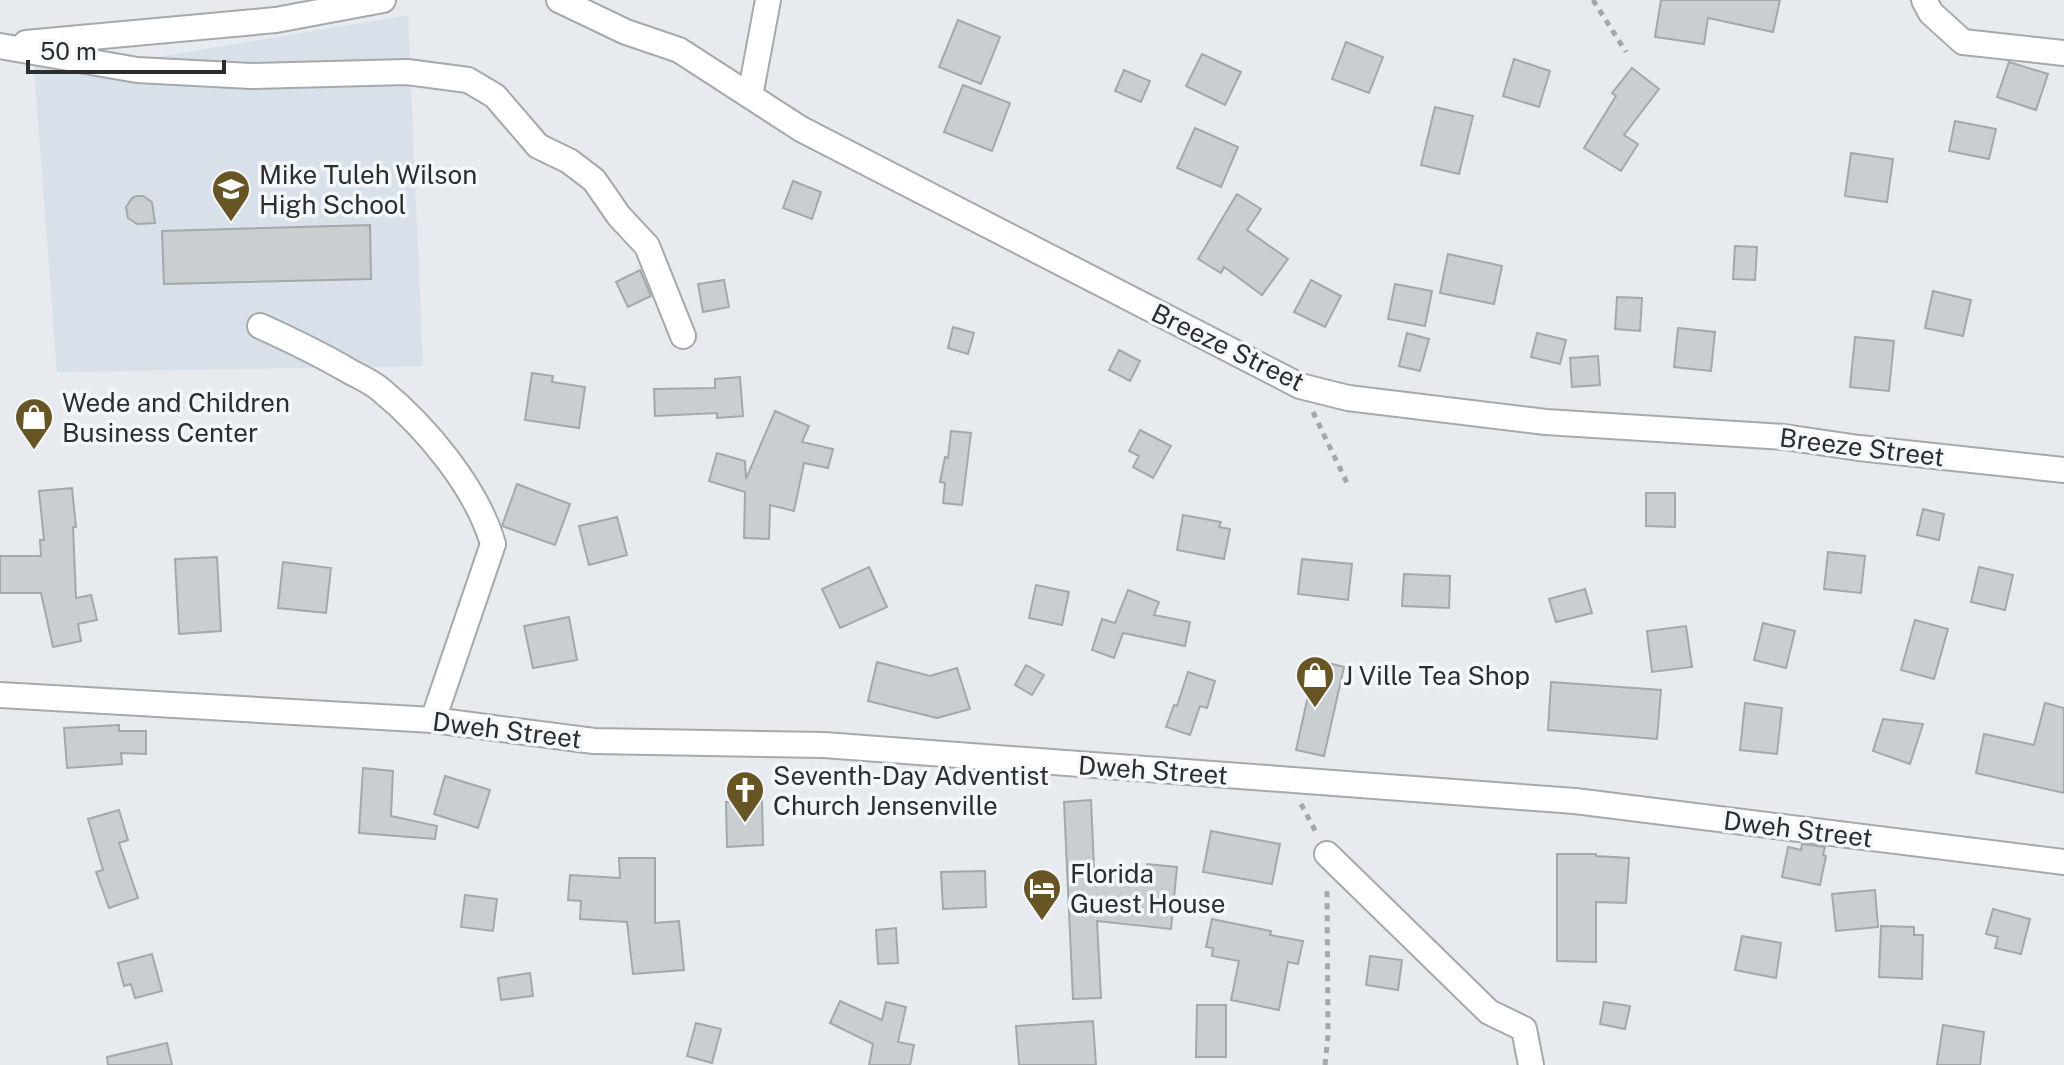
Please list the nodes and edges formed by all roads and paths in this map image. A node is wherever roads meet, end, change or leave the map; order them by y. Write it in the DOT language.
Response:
graph roads {
  1 [pos="383,0"];
  2 [pos="559,0"];
  3 [pos="768,0"];
  4 [pos="1593,0"];
  5 [pos="1924,0"];
  6 [pos="0,46"];
  7 [pos="1626,52"];
  8 [pos="2064,53"];
  9 [pos="750,96"];
  10 [pos="260,326"];
  11 [pos="683,336"];
  12 [pos="1300,386"];
  13 [pos="2064,470"];
  14 [pos="1348,485"];
  15 [pos="0,695"];
  16 [pos="433,720"];
  17 [pos="1289,780"];
  18 [pos="1327,854"];
  19 [pos="2064,862"];
  20 [pos="1325,1065"];
  21 [pos="1531,1065"];
  1 -- 6 [label="street"];
  2 -- 9 [label="street, Breeze Street"];
  3 -- 9 [label="street"];
  4 -- 7 [label="path"];
  5 -- 8 [label="street"];
  6 -- 11 [label="street"];
  9 -- 12 [label="street, Breeze Street"];
  10 -- 16 [label="street"];
  12 -- 13 [label="street, Breeze Street"];
  12 -- 14 [label="path"];
  15 -- 16 [label="street, Dweh Street"];
  16 -- 17 [label="street, Dweh Street"];
  17 -- 18 [label="path"];
  17 -- 19 [label="street, Dweh Street"];
  18 -- 20 [label="path"];
  18 -- 21 [label="street"];
}
